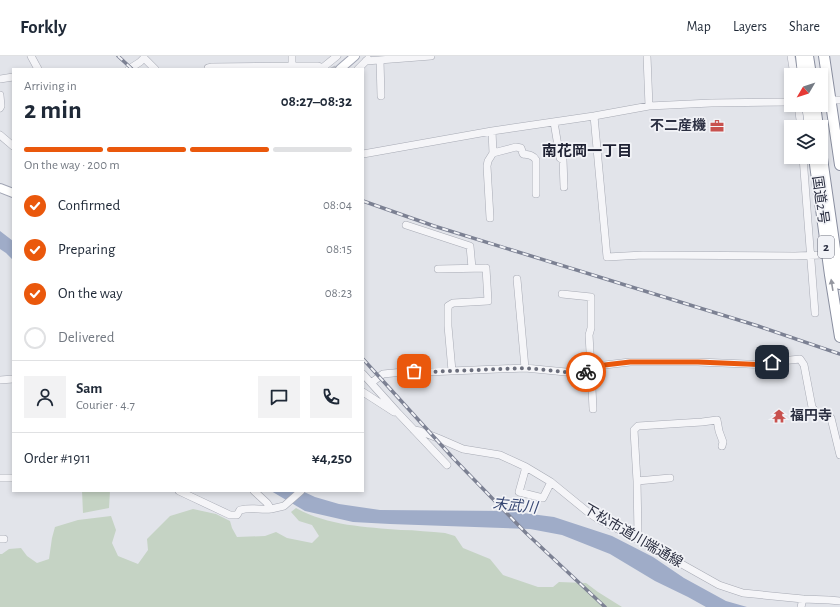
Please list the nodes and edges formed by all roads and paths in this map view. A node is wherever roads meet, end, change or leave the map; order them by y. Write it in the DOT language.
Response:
graph roads {
  1 [pos="31,56"];
  2 [pos="292,56"];
  3 [pos="337,56"];
  4 [pos="355,56"];
  5 [pos="431,56"];
  6 [pos="647,56"];
  7 [pos="791,56"];
  8 [pos="801,56"];
  9 [pos="808,56"];
  10 [pos="824,56"];
  11 [pos="143,57"];
  12 [pos="368,59"];
  13 [pos="380,60"];
  14 [pos="292,66"];
  15 [pos="329,67"];
  16 [pos="37,68"];
  17 [pos="130,68"];
  18 [pos="154,68"];
  19 [pos="208,68"];
  20 [pos="359,68"];
  21 [pos="793,68"];
  22 [pos="802,68"];
  23 [pos="810,68"];
  24 [pos="12,77"];
  25 [pos="0,79"];
  26 [pos="0,95"];
  27 [pos="381,96"];
  28 [pos="830,100"];
  29 [pos="784,102"];
  30 [pos="649,106"];
  31 [pos="0,108"];
  32 [pos="594,116"];
  33 [pos="554,122"];
  34 [pos="492,131"];
  35 [pos="0,135"];
  36 [pos="12,145"];
  37 [pos="494,153"];
  38 [pos="364,154"];
  39 [pos="804,164"];
  40 [pos="815,164"];
  41 [pos="823,164"];
  42 [pos="840,164"];
  43 [pos="0,188"];
  44 [pos="564,188"];
  45 [pos="12,193"];
  46 [pos="536,194"];
  47 [pos="490,218"];
  48 [pos="406,225"];
  49 [pos="811,255"];
  50 [pos="821,255"];
  51 [pos="472,268"];
  52 [pos="438,269"];
  53 [pos="839,270"];
  54 [pos="517,279"];
  55 [pos="840,284"];
  56 [pos="562,294"];
  57 [pos="815,313"];
  58 [pos="840,337"];
  59 [pos="525,368"];
  60 [pos="592,368"];
  61 [pos="452,371"];
  62 [pos="364,375"];
  63 [pos="0,380"];
  64 [pos="12,380"];
  65 [pos="371,383"];
  66 [pos="364,393"];
  67 [pos="593,409"];
  68 [pos="815,411"];
  69 [pos="795,412"];
  70 [pos="398,413"];
  71 [pos="414,430"];
  72 [pos="722,446"];
  73 [pos="840,454"];
  74 [pos="447,465"];
  75 [pos="526,467"];
  76 [pos="0,478"];
  77 [pos="12,478"];
  78 [pos="670,478"];
  79 [pos="637,481"];
  80 [pos="551,482"];
  81 [pos="181,492"];
  82 [pos="255,492"];
  83 [pos="300,492"];
  84 [pos="271,509"];
  85 [pos="637,539"];
  86 [pos="840,601"];
  87 [pos="802,603"];
  1 -- 16 [label="street"];
  2 -- 14 [label="street"];
  3 -- 15 [label="street"];
  4 -- 15 [label="main road"];
  5 -- 13 [label="street"];
  6 -- 30 [label="street"];
  7 -- 21 [label="street"];
  8 -- 22 [label="highway"];
  9 -- 23 [label="highway"];
  10 -- 28 [label="highway, 国道2号"];
  11 -- 17 [label="street"];
  11 -- 18 [label="street"];
  12 -- 13 [label="street"];
  12 -- 20 [label="street"];
  13 -- 27 [label="street"];
  14 -- 15 [label="street"];
  14 -- 19 [label="street"];
  24 -- 25 [label="street"];
  26 -- 31 [label="street"];
  28 -- 42 [label="highway, 国道2号"];
  29 -- 30 [label="street"];
  30 -- 32 [label="street"];
  32 -- 33 [label="street"];
  32 -- 49 [label="street"];
  33 -- 34 [label="street"];
  33 -- 44 [label="street"];
  34 -- 37 [label="street"];
  34 -- 38 [label="street"];
  35 -- 36 [label="street"];
  37 -- 46 [label="street"];
  37 -- 47 [label="street"];
  39 -- 49 [label="street"];
  58 -- 40 [label="highway, 国道2号 / 2, one-way"];
  41 -- 53 [label="highway, 国道2号 / 2"];
  43 -- 45 [label="main road"];
  48 -- 51 [label="street"];
  49 -- 50 [label="street"];
  49 -- 57 [label="street"];
  51 -- 52 [label="street"];
  51 -- 61 [label="street"];
  53 -- 55 [label="highway, 国道2号 / 2"];
  54 -- 59 [label="street"];
  56 -- 60 [label="street"];
  59 -- 60 [label="street"];
  59 -- 61 [label="street"];
  60 -- 67 [label="street"];
  60 -- 68 [label="street"];
  61 -- 65 [label="street"];
  62 -- 65 [label="street"];
  63 -- 64 [label="street"];
  65 -- 70 [label="street"];
  66 -- 70 [label="street"];
  68 -- 69 [label="street"];
  68 -- 73 [label="street"];
  70 -- 71 [label="street"];
  71 -- 74 [label="street"];
  71 -- 75 [label="street, 下松市道川端通線"];
  72 -- 79 [label="street"];
  75 -- 80 [label="street, 下松市道川端通線"];
  75 -- 80 [label="street"];
  76 -- 77 [label="street"];
  78 -- 79 [label="street"];
  79 -- 85 [label="street"];
  80 -- 85 [label="street, 下松市道川端通線"];
  81 -- 84 [label="street"];
  82 -- 84 [label="street"];
  83 -- 84 [label="street"];
  85 -- 87 [label="street, 下松市道川端通線"];
  86 -- 87 [label="street, 下松市道川端通線"];
}
